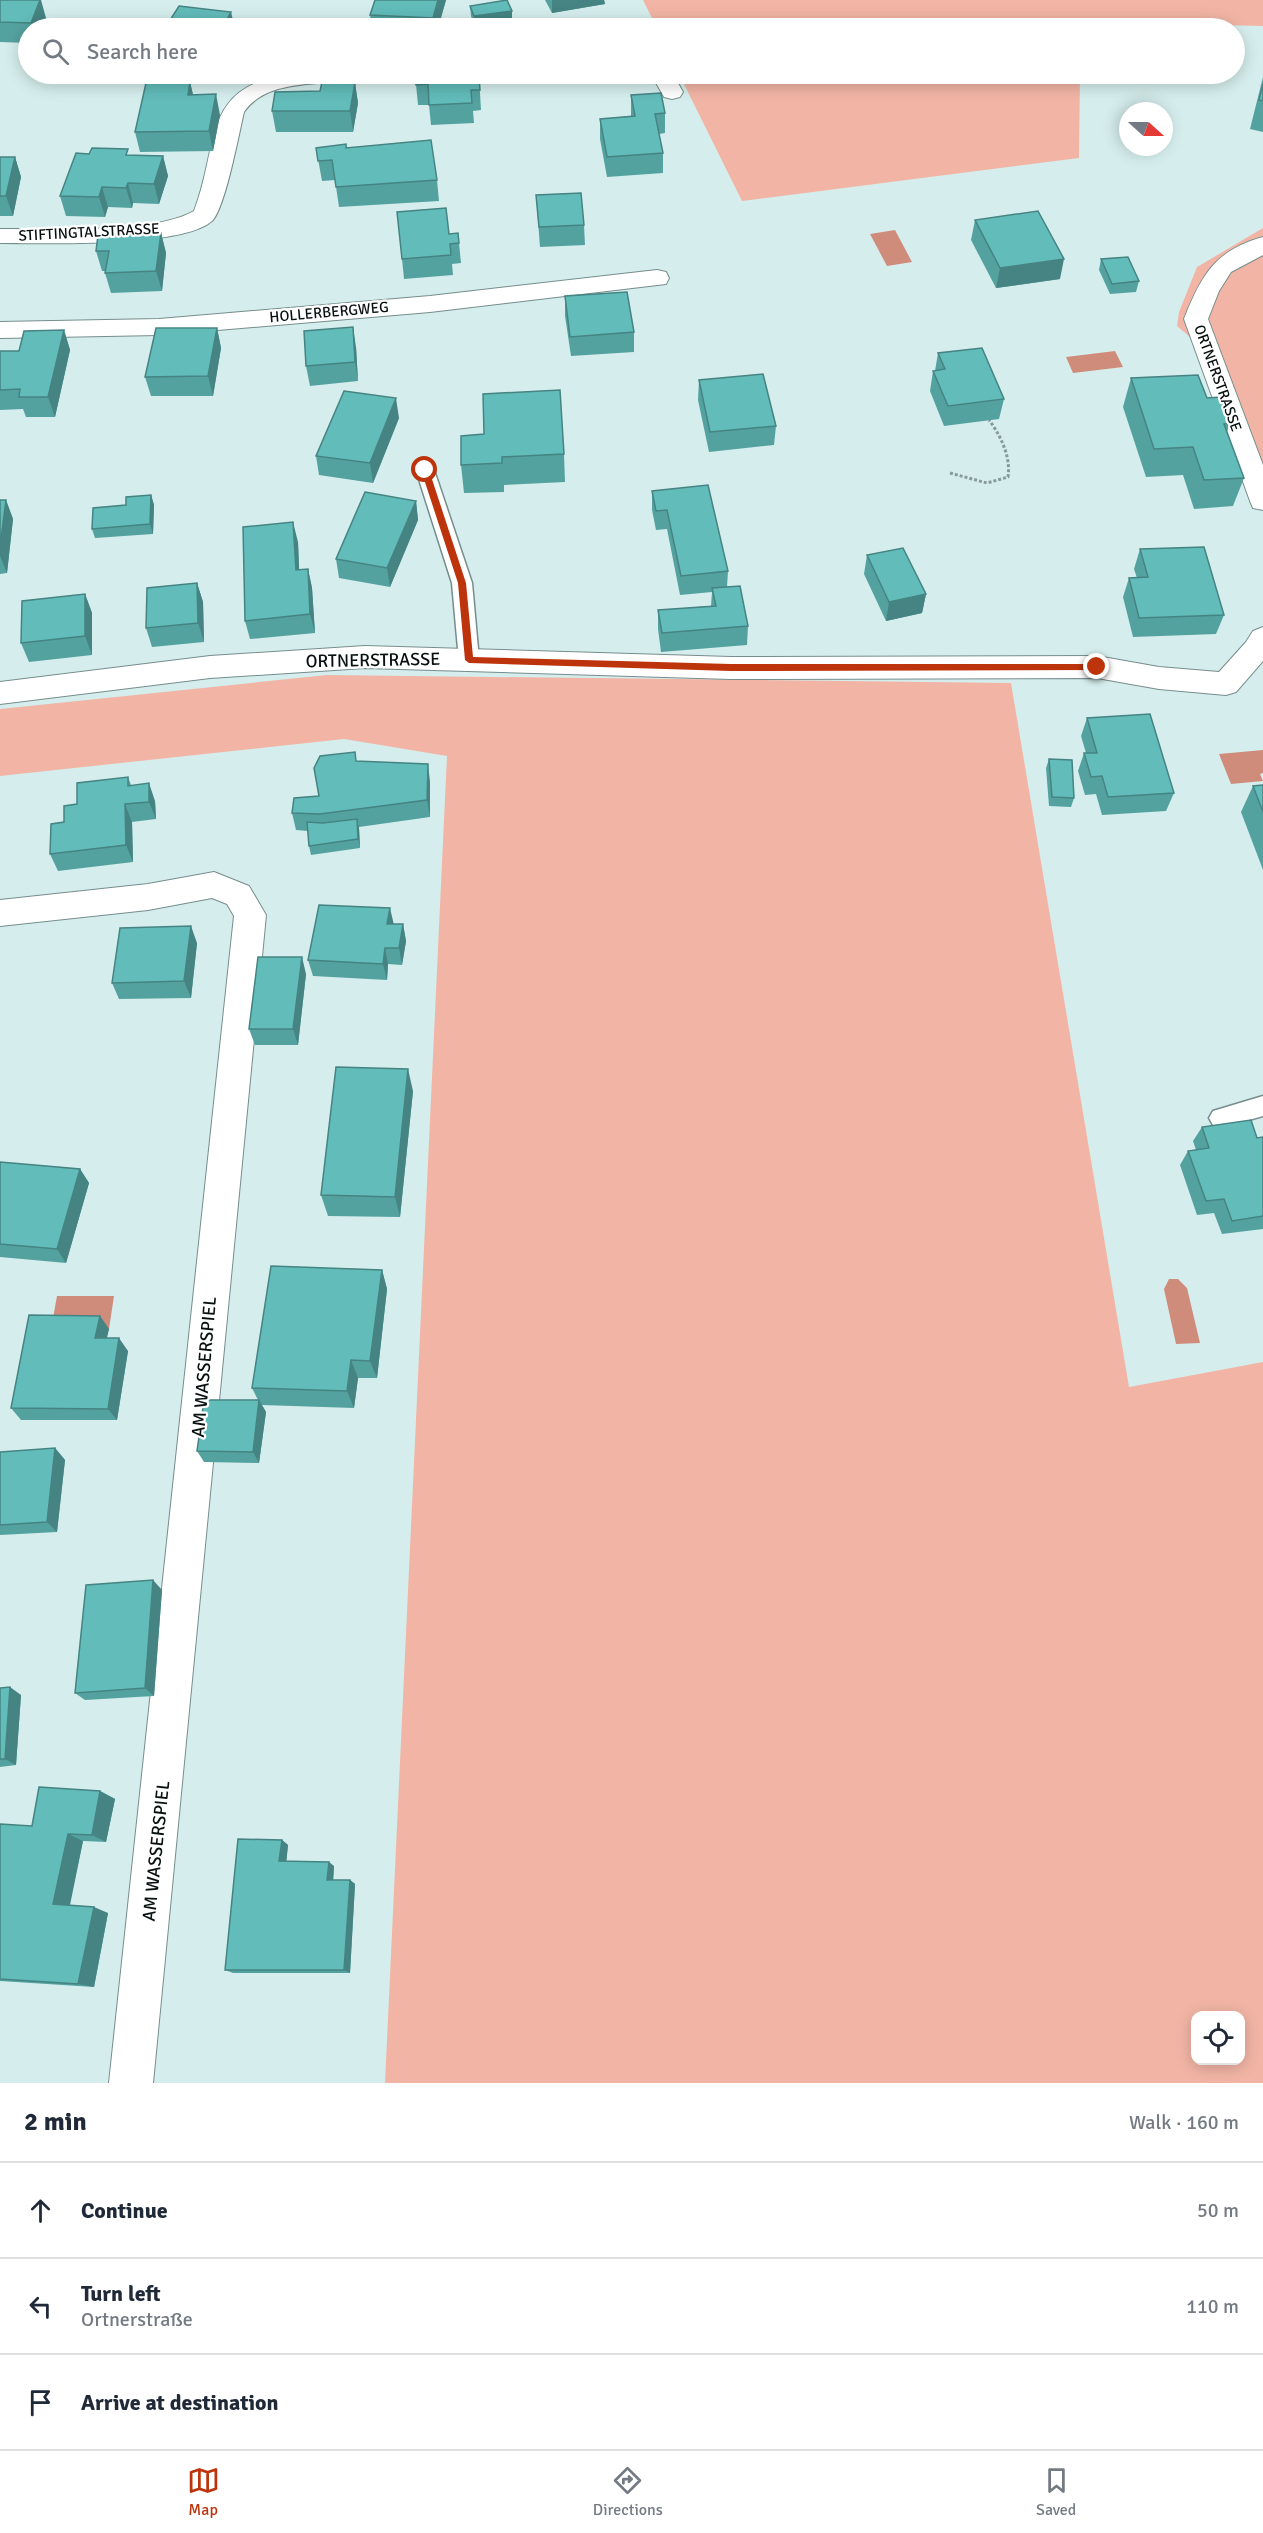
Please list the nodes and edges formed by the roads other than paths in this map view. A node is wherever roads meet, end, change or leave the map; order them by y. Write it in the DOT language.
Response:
graph roads {
  1 [pos="274,84"];
  2 [pos="0,236"];
  3 [pos="1263,245"];
  4 [pos="657,278"];
  5 [pos="0,330"];
  6 [pos="425,470"];
  7 [pos="1263,501"];
  8 [pos="1263,638"];
  9 [pos="469,660"];
  10 [pos="0,693"];
  11 [pos="0,913"];
  12 [pos="1263,1106"];
  13 [pos="1221,1118"];
  14 [pos="131,2083"];
  1 -- 2 [label="street, STIFTINGTALSTRASSE"];
  3 -- 7 [label="street, ORTNERSTRASSE"];
  4 -- 5 [label="street, HOLLERBERGWEG"];
  6 -- 9 [label="lane"];
  8 -- 9 [label="street, ORTNERSTRASSE"];
  9 -- 10 [label="street, ORTNERSTRASSE"];
  11 -- 14 [label="street, AM WASSERSPIEL"];
  12 -- 13 [label="lane"];
}
